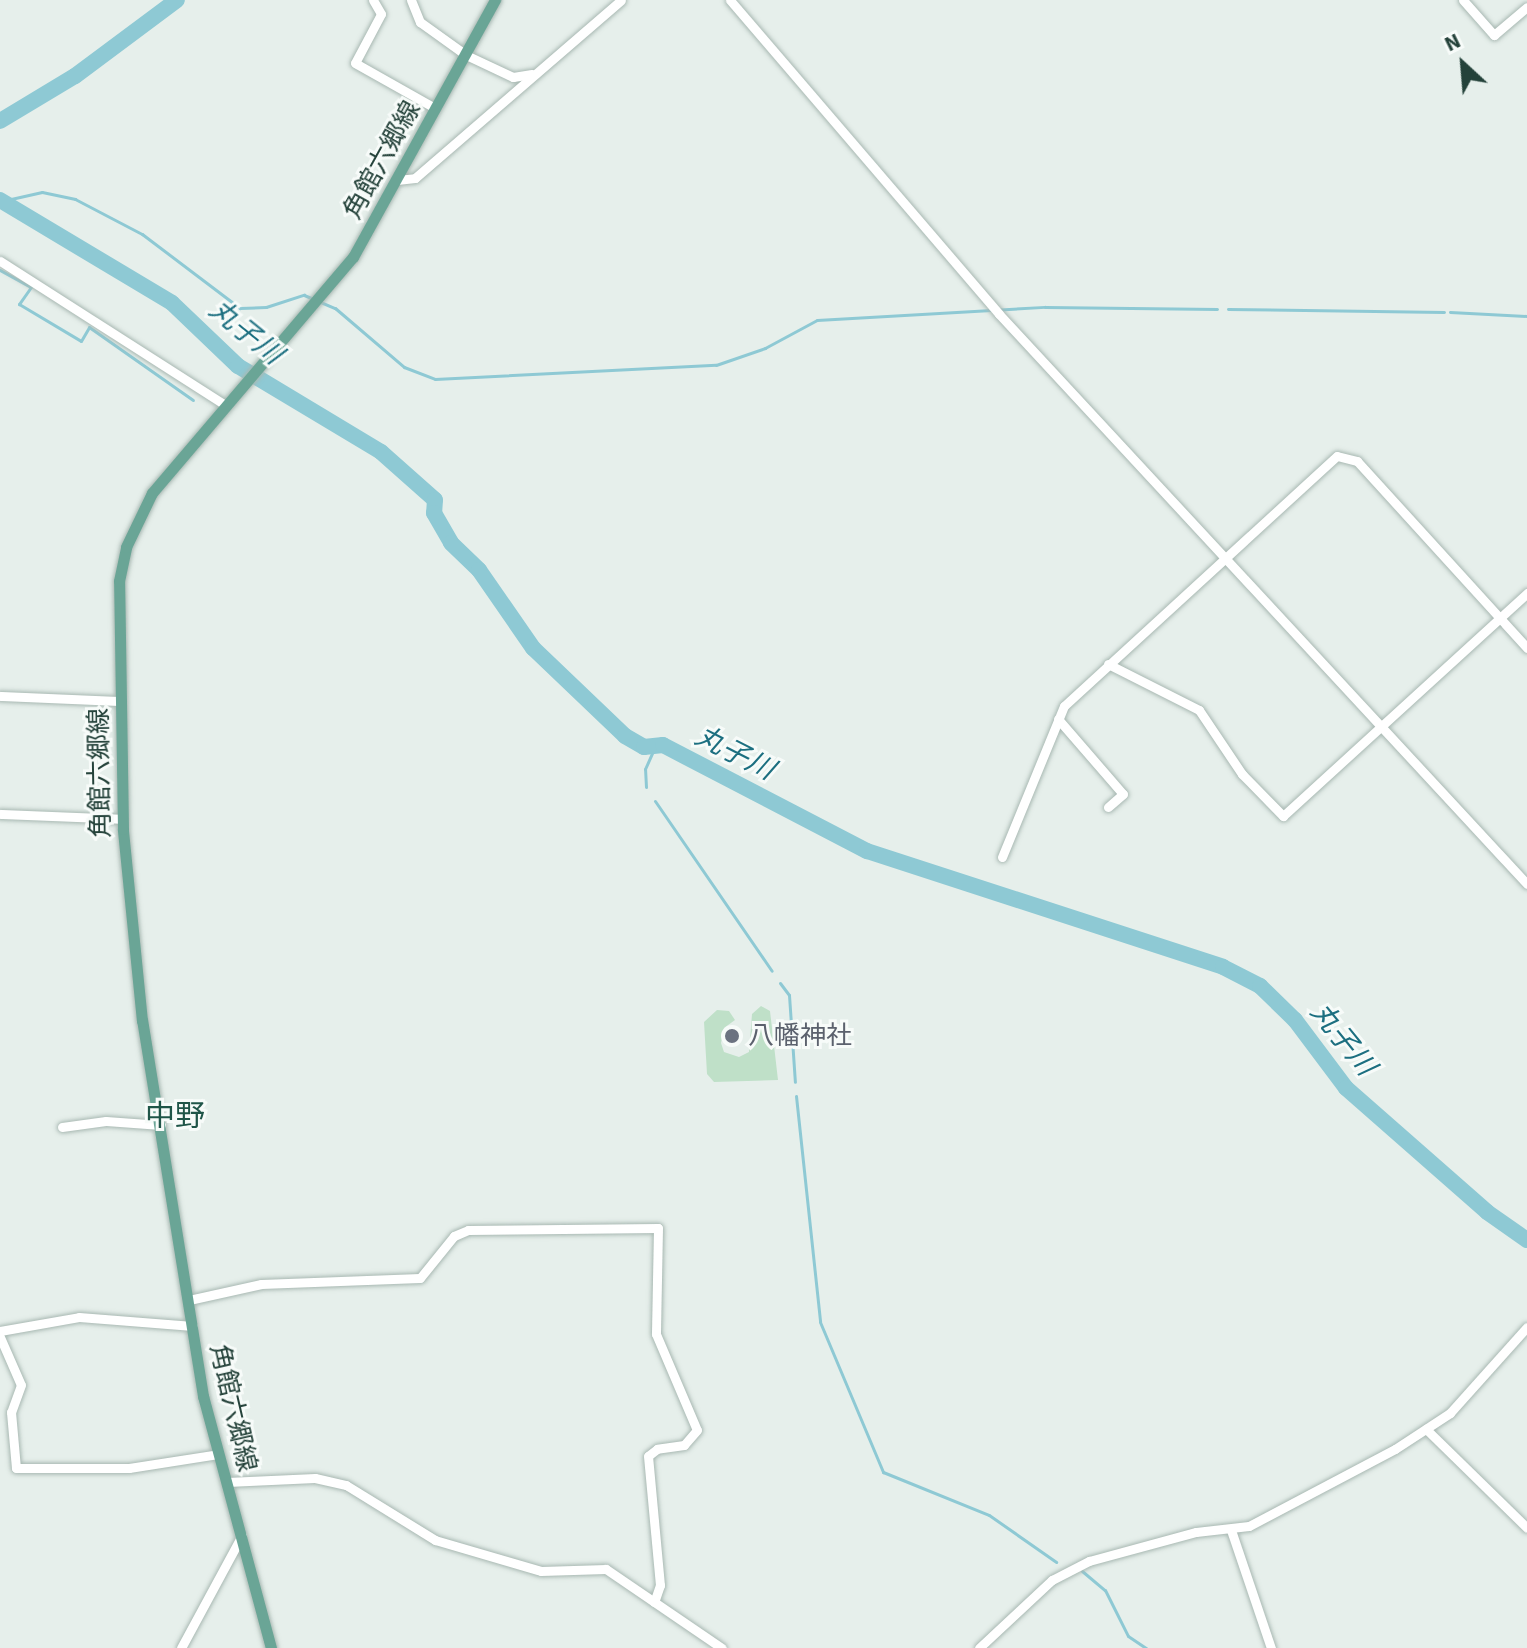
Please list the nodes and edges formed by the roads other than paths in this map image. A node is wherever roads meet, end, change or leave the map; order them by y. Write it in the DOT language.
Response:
graph roads {
  1 [pos="373,0"];
  2 [pos="411,0"];
  3 [pos="495,0"];
  4 [pos="621,0"];
  5 [pos="730,0"];
  6 [pos="1463,0"];
  7 [pos="1527,7"];
  8 [pos="466,55"];
  9 [pos="535,73"];
  10 [pos="435,108"];
  11 [pos="397,180"];
  12 [pos="0,261"];
  13 [pos="225,405"];
  14 [pos="1223,557"];
  15 [pos="1527,593"];
  16 [pos="1500,618"];
  17 [pos="1527,648"];
  18 [pos="1108,664"];
  19 [pos="0,696"];
  20 [pos="120,701"];
  21 [pos="1058,719"];
  22 [pos="1380,728"];
  23 [pos="1108,807"];
  24 [pos="0,814"];
  25 [pos="122,819"];
  26 [pos="1002,857"];
  27 [pos="1527,884"];
  28 [pos="161,1125"];
  29 [pos="62,1127"];
  30 [pos="189,1300"];
  31 [pos="193,1326"];
  32 [pos="1527,1327"];
  33 [pos="0,1331"];
  34 [pos="0,1337"];
  35 [pos="1426,1429"];
  36 [pos="218,1454"];
  37 [pos="227,1482"];
  38 [pos="1527,1528"];
  39 [pos="1231,1530"];
  40 [pos="242,1535"];
  41 [pos="654,1602"];
  42 [pos="181,1648"];
  43 [pos="271,1648"];
  44 [pos="722,1648"];
  45 [pos="979,1648"];
  46 [pos="1271,1648"];
  1 -- 10 [label="street"];
  2 -- 8 [label="street"];
  3 -- 8 [label="main road, 角館六郷線"];
  4 -- 9 [label="street"];
  5 -- 14 [label="street"];
  6 -- 7 [label="street"];
  8 -- 9 [label="street"];
  8 -- 10 [label="main road, 角館六郷線"];
  9 -- 11 [label="street"];
  10 -- 11 [label="main road, 角館六郷線"];
  11 -- 13 [label="main road, 角館六郷線"];
  12 -- 13 [label="street"];
  13 -- 20 [label="main road, 角館六郷線"];
  14 -- 16 [label="street"];
  14 -- 18 [label="street"];
  14 -- 22 [label="street"];
  15 -- 16 [label="street"];
  16 -- 17 [label="street"];
  16 -- 22 [label="street"];
  18 -- 21 [label="street"];
  18 -- 22 [label="street"];
  19 -- 20 [label="street"];
  20 -- 25 [label="main road, 角館六郷線"];
  21 -- 23 [label="street"];
  21 -- 26 [label="street"];
  22 -- 27 [label="street"];
  24 -- 25 [label="street"];
  25 -- 28 [label="main road, 角館六郷線"];
  28 -- 29 [label="street"];
  28 -- 30 [label="main road, 角館六郷線"];
  30 -- 31 [label="main road, 角館六郷線"];
  30 -- 41 [label="street"];
  31 -- 33 [label="street"];
  31 -- 36 [label="main road, 角館六郷線"];
  32 -- 35 [label="street"];
  34 -- 36 [label="street"];
  35 -- 38 [label="street"];
  35 -- 39 [label="street"];
  36 -- 37 [label="main road, 角館六郷線"];
  37 -- 40 [label="main road, 角館六郷線"];
  37 -- 41 [label="street"];
  39 -- 45 [label="street"];
  39 -- 46 [label="street"];
  40 -- 42 [label="street"];
  40 -- 43 [label="main road, 角館六郷線"];
  41 -- 44 [label="street"];
}
